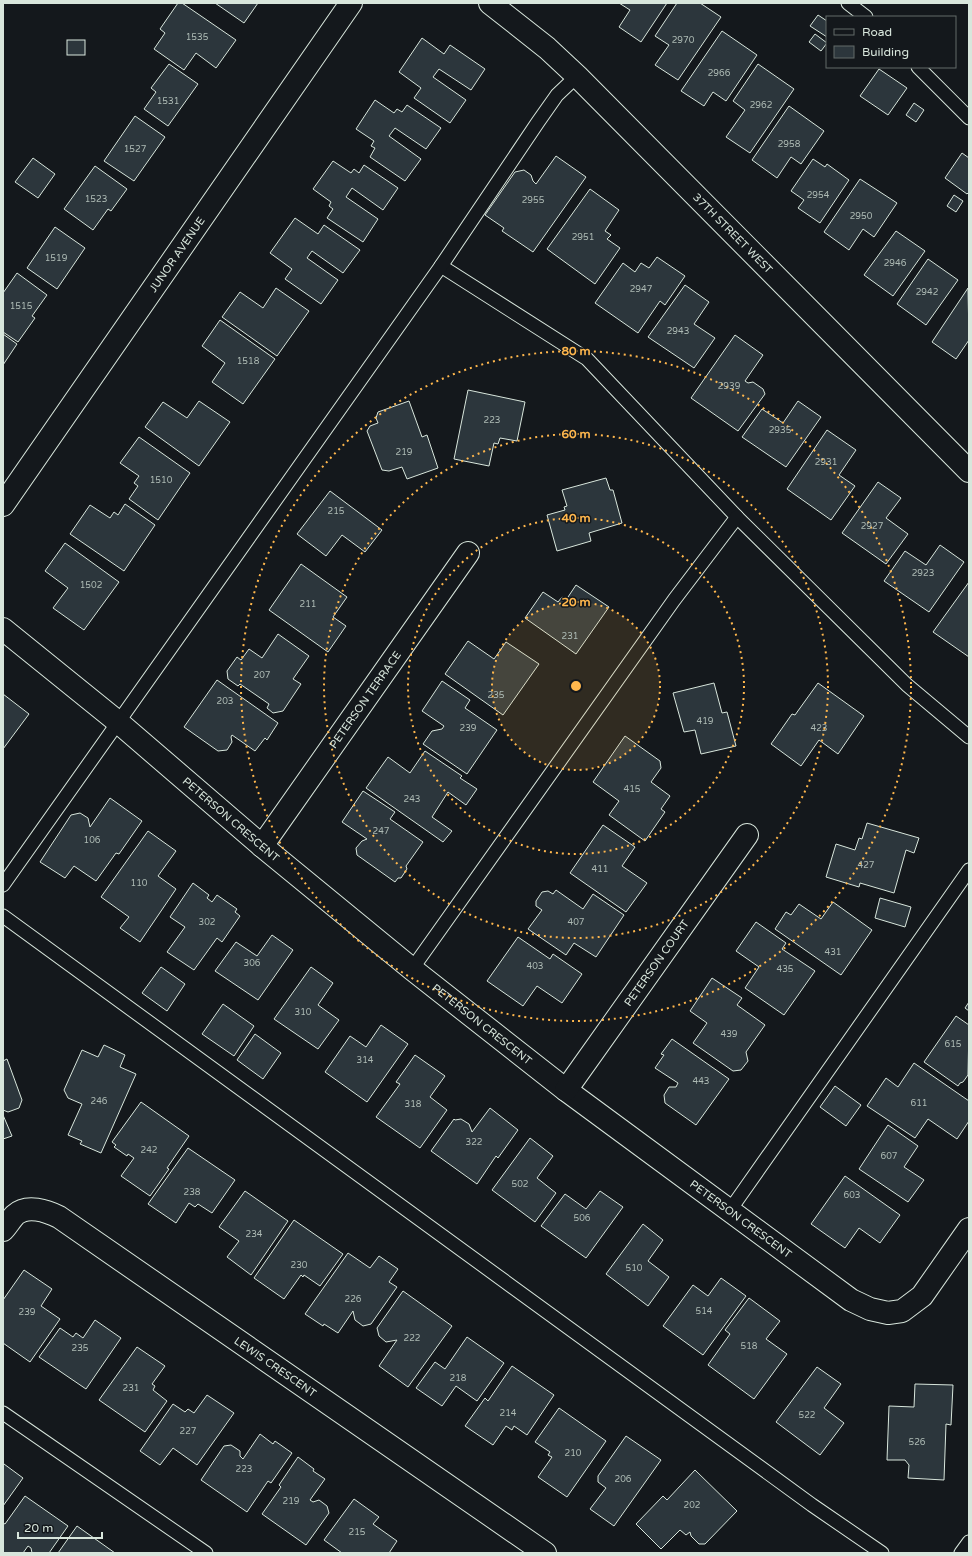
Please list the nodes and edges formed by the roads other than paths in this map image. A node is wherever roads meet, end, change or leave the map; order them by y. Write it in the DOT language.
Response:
graph roads {
  1 [pos="351,3"];
  2 [pos="490,3"];
  3 [pos="848,3"];
  4 [pos="865,16"];
  5 [pos="919,68"];
  6 [pos="578,76"];
  7 [pos="969,118"];
  8 [pos="441,266"];
  9 [pos="969,470"];
  10 [pos="3,505"];
  11 [pos="737,517"];
  12 [pos="468,553"];
  13 [pos="3,629"];
  14 [pos="118,722"];
  15 [pos="969,737"];
  16 [pos="747,835"];
  17 [pos="262,846"];
  18 [pos="969,870"];
  19 [pos="3,885"];
  20 [pos="3,916"];
  21 [pos="412,969"];
  22 [pos="566,1090"];
  23 [pos="730,1210"];
  24 [pos="969,1229"];
  25 [pos="3,1230"];
  26 [pos="3,1412"];
  27 [pos="969,1542"];
  28 [pos="206,1553"];
  29 [pos="545,1553"];
  30 [pos="882,1553"];
  31 [pos="961,1553"];
  1 -- 10 [label="street, JUNOR AVENUE"];
  2 -- 6 [label="street, 37TH STREET WEST"];
  3 -- 4 [label="lane"];
  5 -- 7 [label="lane"];
  6 -- 8 [label="lane"];
  6 -- 9 [label="street, 37TH STREET WEST"];
  8 -- 11 [label="lane"];
  8 -- 14 [label="lane"];
  11 -- 15 [label="lane"];
  11 -- 21 [label="lane"];
  12 -- 17 [label="street, PETERSON TERRACE"];
  13 -- 14 [label="street, PETERSON CRESCENT"];
  14 -- 17 [label="street, PETERSON CRESCENT"];
  14 -- 19 [label="lane"];
  16 -- 22 [label="street, PETERSON COURT"];
  17 -- 21 [label="street, PETERSON CRESCENT"];
  18 -- 23 [label="lane"];
  20 -- 30 [label="lane"];
  21 -- 22 [label="street, PETERSON CRESCENT"];
  22 -- 23 [label="street, PETERSON CRESCENT"];
  23 -- 24 [label="street, PETERSON CRESCENT"];
  25 -- 29 [label="street, LEWIS CRESCENT"];
  26 -- 28 [label="lane"];
  27 -- 31 [label="lane"];
}
